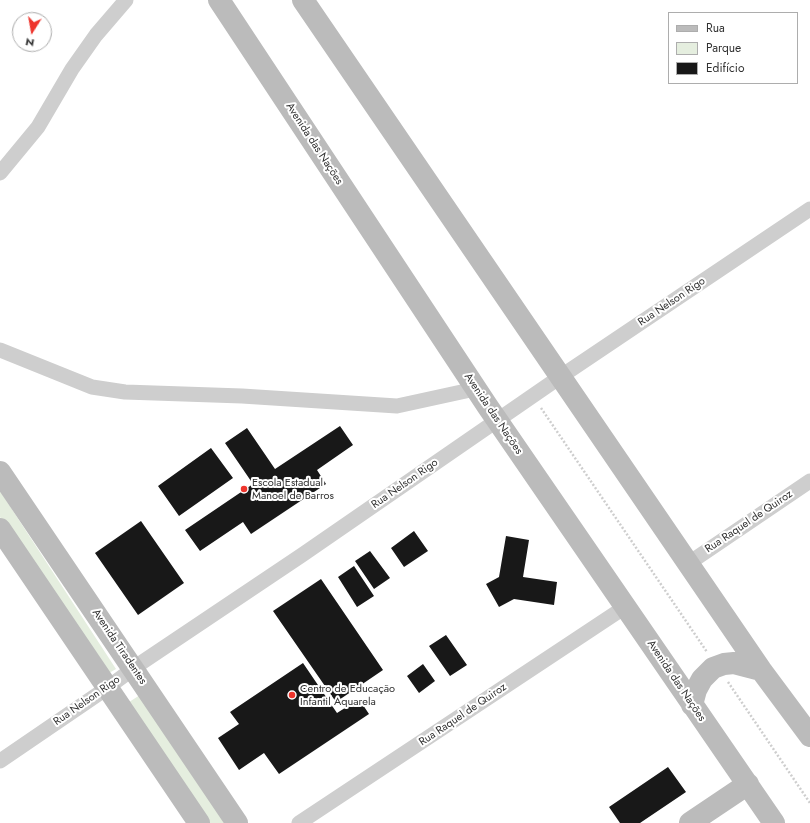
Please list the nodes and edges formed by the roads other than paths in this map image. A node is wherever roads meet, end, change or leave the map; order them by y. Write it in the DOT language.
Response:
graph roads {
  1 [pos="126,0"];
  2 [pos="219,0"];
  3 [pos="303,0"];
  4 [pos="0,173"];
  5 [pos="810,209"];
  6 [pos="0,350"];
  7 [pos="560,377"];
  8 [pos="475,388"];
  9 [pos="497,420"];
  10 [pos="0,472"];
  11 [pos="810,481"];
  12 [pos="0,530"];
  13 [pos="689,563"];
  14 [pos="625,606"];
  15 [pos="133,668"];
  16 [pos="761,670"];
  17 [pos="107,688"];
  18 [pos="692,705"];
  19 [pos="810,736"];
  20 [pos="0,761"];
  21 [pos="748,784"];
  22 [pos="199,823"];
  23 [pos="237,823"];
  24 [pos="299,823"];
  25 [pos="690,823"];
  26 [pos="774,823"];
  1 -- 4 [label="street"];
  2 -- 8 [label="main road, Avenida das Nações"];
  3 -- 7 [label="main road"];
  5 -- 7 [label="street, Rua Nelson Rigo"];
  6 -- 8 [label="street"];
  7 -- 9 [label="street, Rua Nelson Rigo"];
  7 -- 13 [label="main road"];
  8 -- 9 [label="main road, Avenida das Nações"];
  9 -- 14 [label="main road, Avenida das Nações"];
  9 -- 15 [label="street, Rua Nelson Rigo"];
  10 -- 15 [label="main road, Avenida Tiradentes"];
  11 -- 13 [label="street, Rua Raquel de Quiroz"];
  12 -- 17 [label="main road"];
  13 -- 16 [label="main road"];
  14 -- 18 [label="main road, Avenida das Nações"];
  14 -- 24 [label="street, Rua Raquel de Quiroz"];
  15 -- 17 [label="street, Rua Nelson Rigo"];
  15 -- 23 [label="main road, Avenida Tiradentes"];
  16 -- 18 [label="main road"];
  16 -- 19 [label="main road"];
  17 -- 20 [label="street, Rua Nelson Rigo"];
  17 -- 22 [label="main road"];
  18 -- 21 [label="main road, Avenida das Nações"];
  21 -- 25 [label="main road"];
  21 -- 26 [label="main road, Avenida das Nações"];
}
